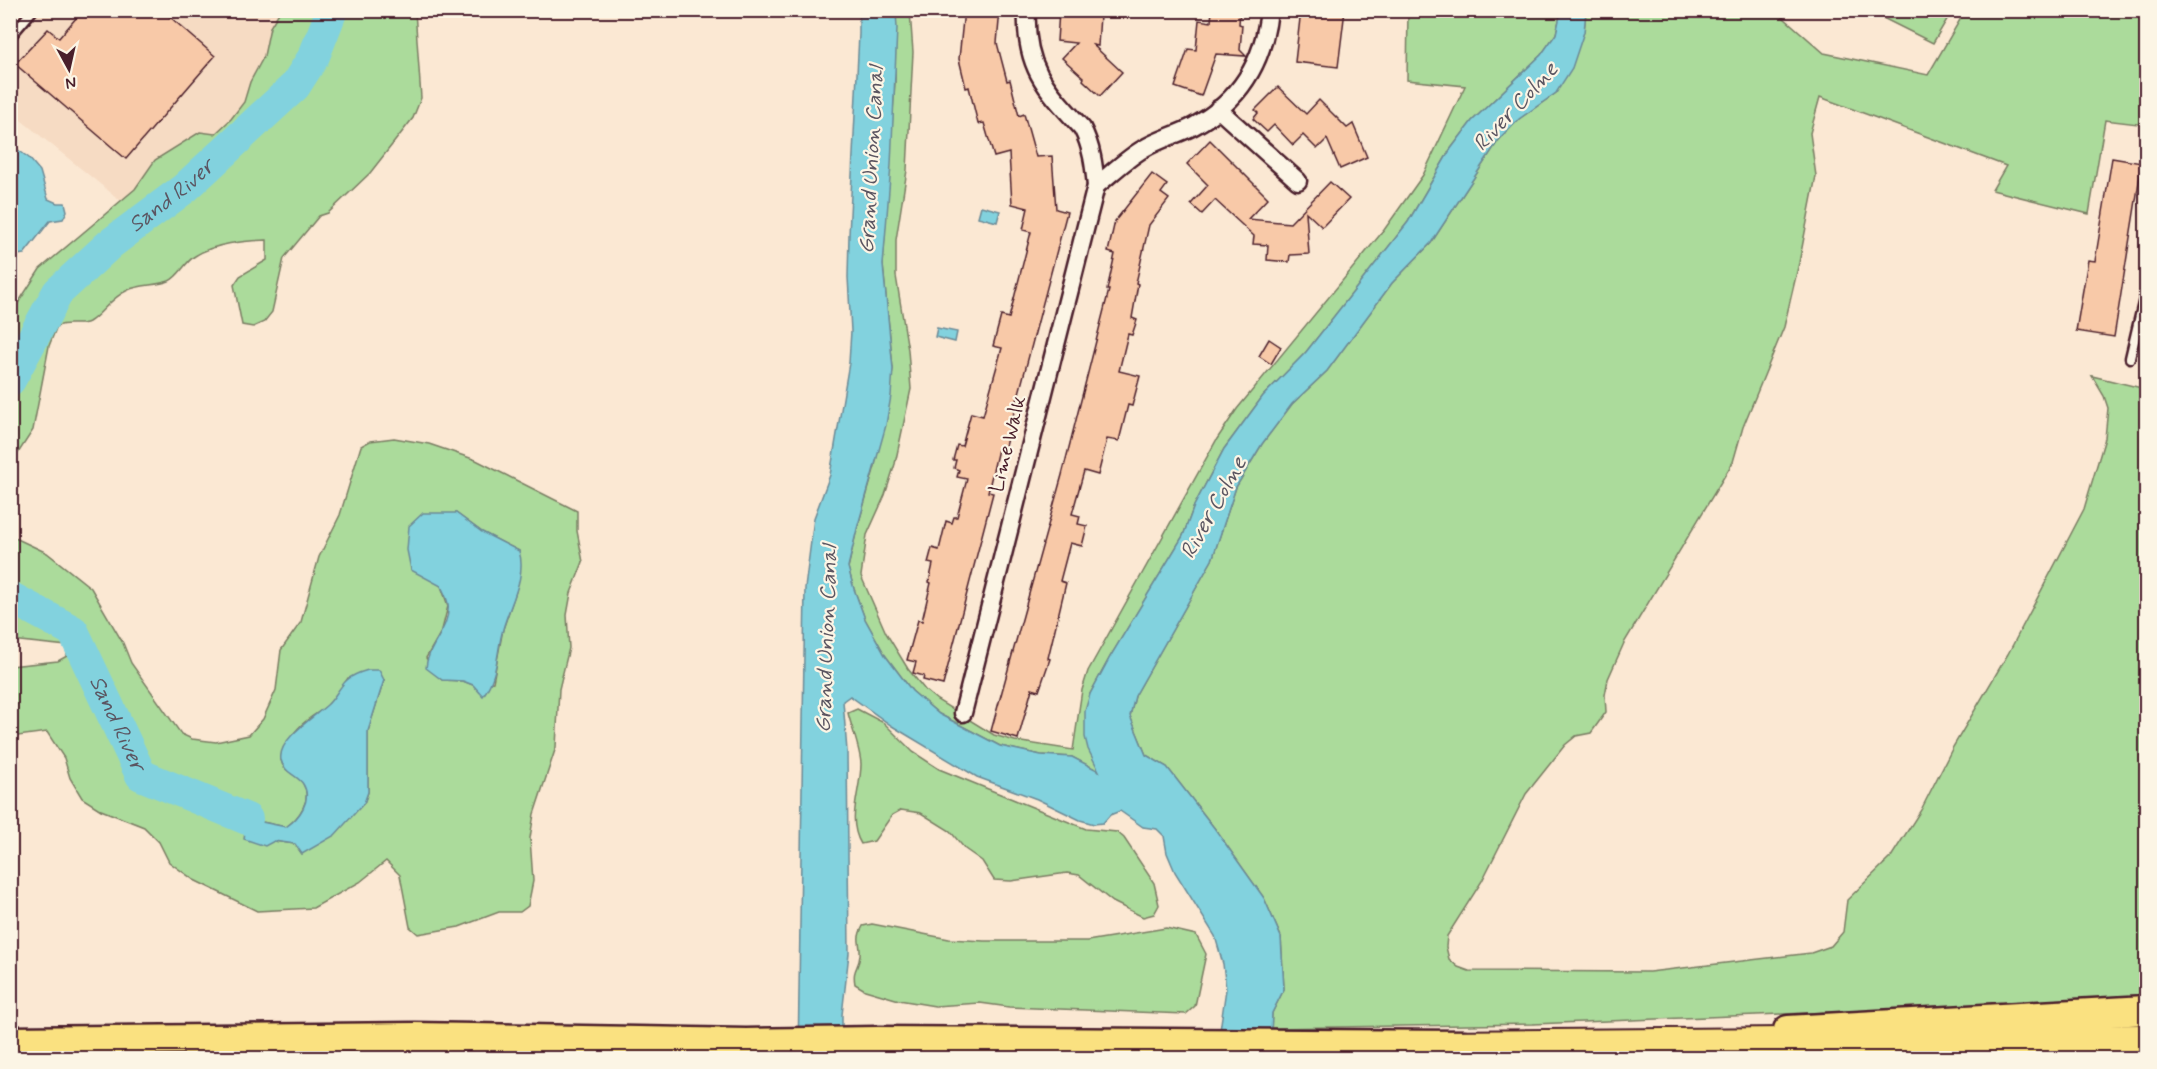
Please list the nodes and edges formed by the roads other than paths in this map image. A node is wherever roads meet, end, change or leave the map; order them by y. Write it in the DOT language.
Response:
graph roads {
  1 [pos="33,10"];
  2 [pos="1027,10"];
  3 [pos="1269,10"];
  4 [pos="10,37"];
  5 [pos="1218,109"];
  6 [pos="1298,181"];
  7 [pos="1096,186"];
  8 [pos="2146,290"];
  9 [pos="2130,358"];
  10 [pos="963,713"];
  11 [pos="2146,1010"];
  12 [pos="10,1041"];
  13 [pos="2146,1041"];
  14 [pos="1439,1047"];
  1 -- 4 [label="lane"];
  2 -- 7 [label="street"];
  3 -- 5 [label="street"];
  5 -- 6 [label="street"];
  5 -- 7 [label="street"];
  7 -- 10 [label="street, Lime Walk"];
  8 -- 9 [label="lane"];
  11 -- 14 [label="highway"];
  12 -- 14 [label="highway"];
  13 -- 14 [label="highway"];
}
